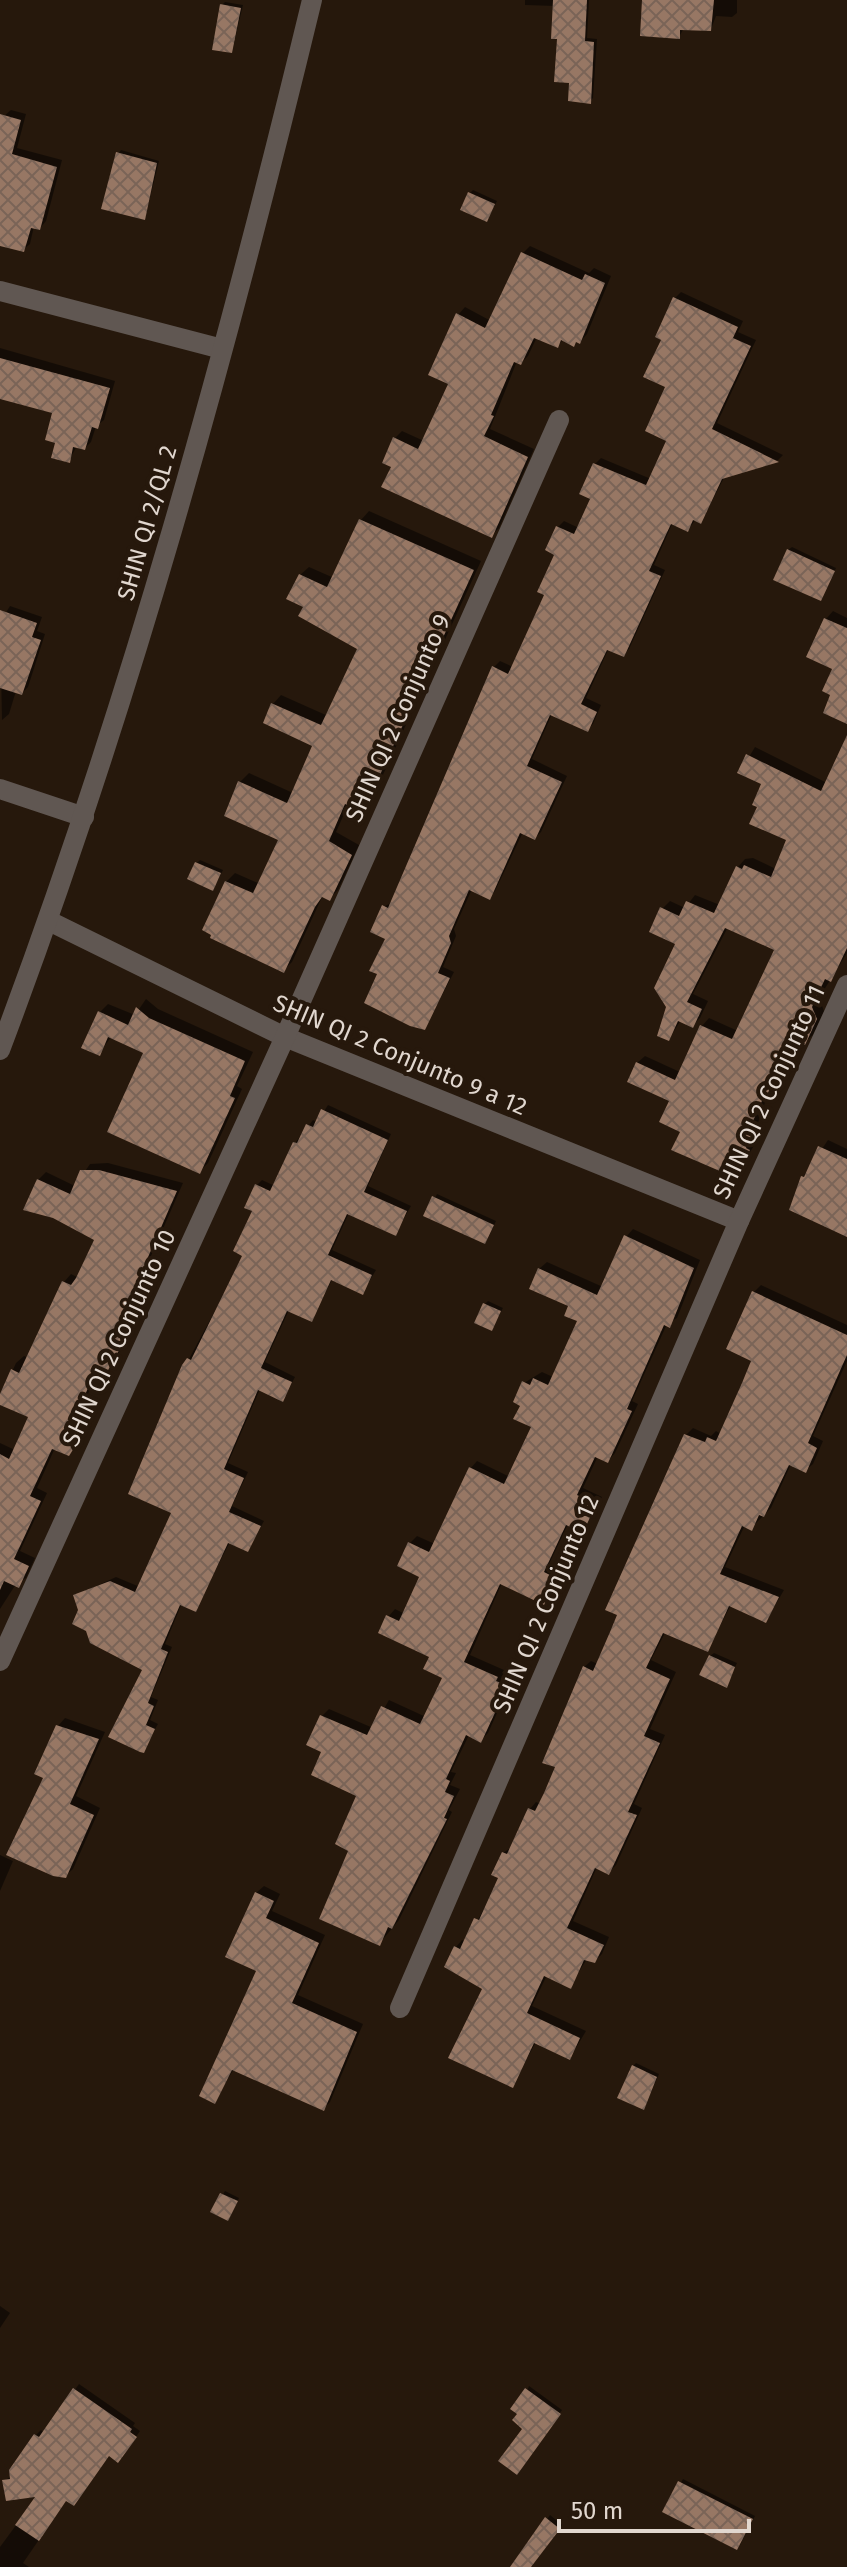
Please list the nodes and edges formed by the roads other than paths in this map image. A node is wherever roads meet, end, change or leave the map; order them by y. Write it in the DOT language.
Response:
graph roads {
  1 [pos="312,0"];
  2 [pos="0,291"];
  3 [pos="222,349"];
  4 [pos="559,420"];
  5 [pos="0,789"];
  6 [pos="84,817"];
  7 [pos="49,921"];
  8 [pos="847,985"];
  9 [pos="285,1037"];
  10 [pos="0,1050"];
  11 [pos="739,1221"];
  12 [pos="0,1661"];
  13 [pos="400,2008"];
  1 -- 3 [label="street, SHIN QI 2/QL 2"];
  2 -- 3 [label="street"];
  3 -- 6 [label="street, SHIN QI 2/QL 2"];
  4 -- 9 [label="street, SHIN QI 2 Conjunto 9"];
  5 -- 6 [label="street"];
  6 -- 7 [label="street, SHIN QI 2/QL 2"];
  7 -- 9 [label="street, SHIN QI 2 Conjunto 9 a 12"];
  7 -- 10 [label="street, SHIN QI 2/QL 2"];
  8 -- 11 [label="street, SHIN QI 2 Conjunto 11"];
  9 -- 11 [label="street, SHIN QI 2 Conjunto 9 a 12"];
  9 -- 12 [label="street, SHIN QI 2 Conjunto 10"];
  11 -- 13 [label="street, SHIN QI 2 Conjunto 12"];
}
